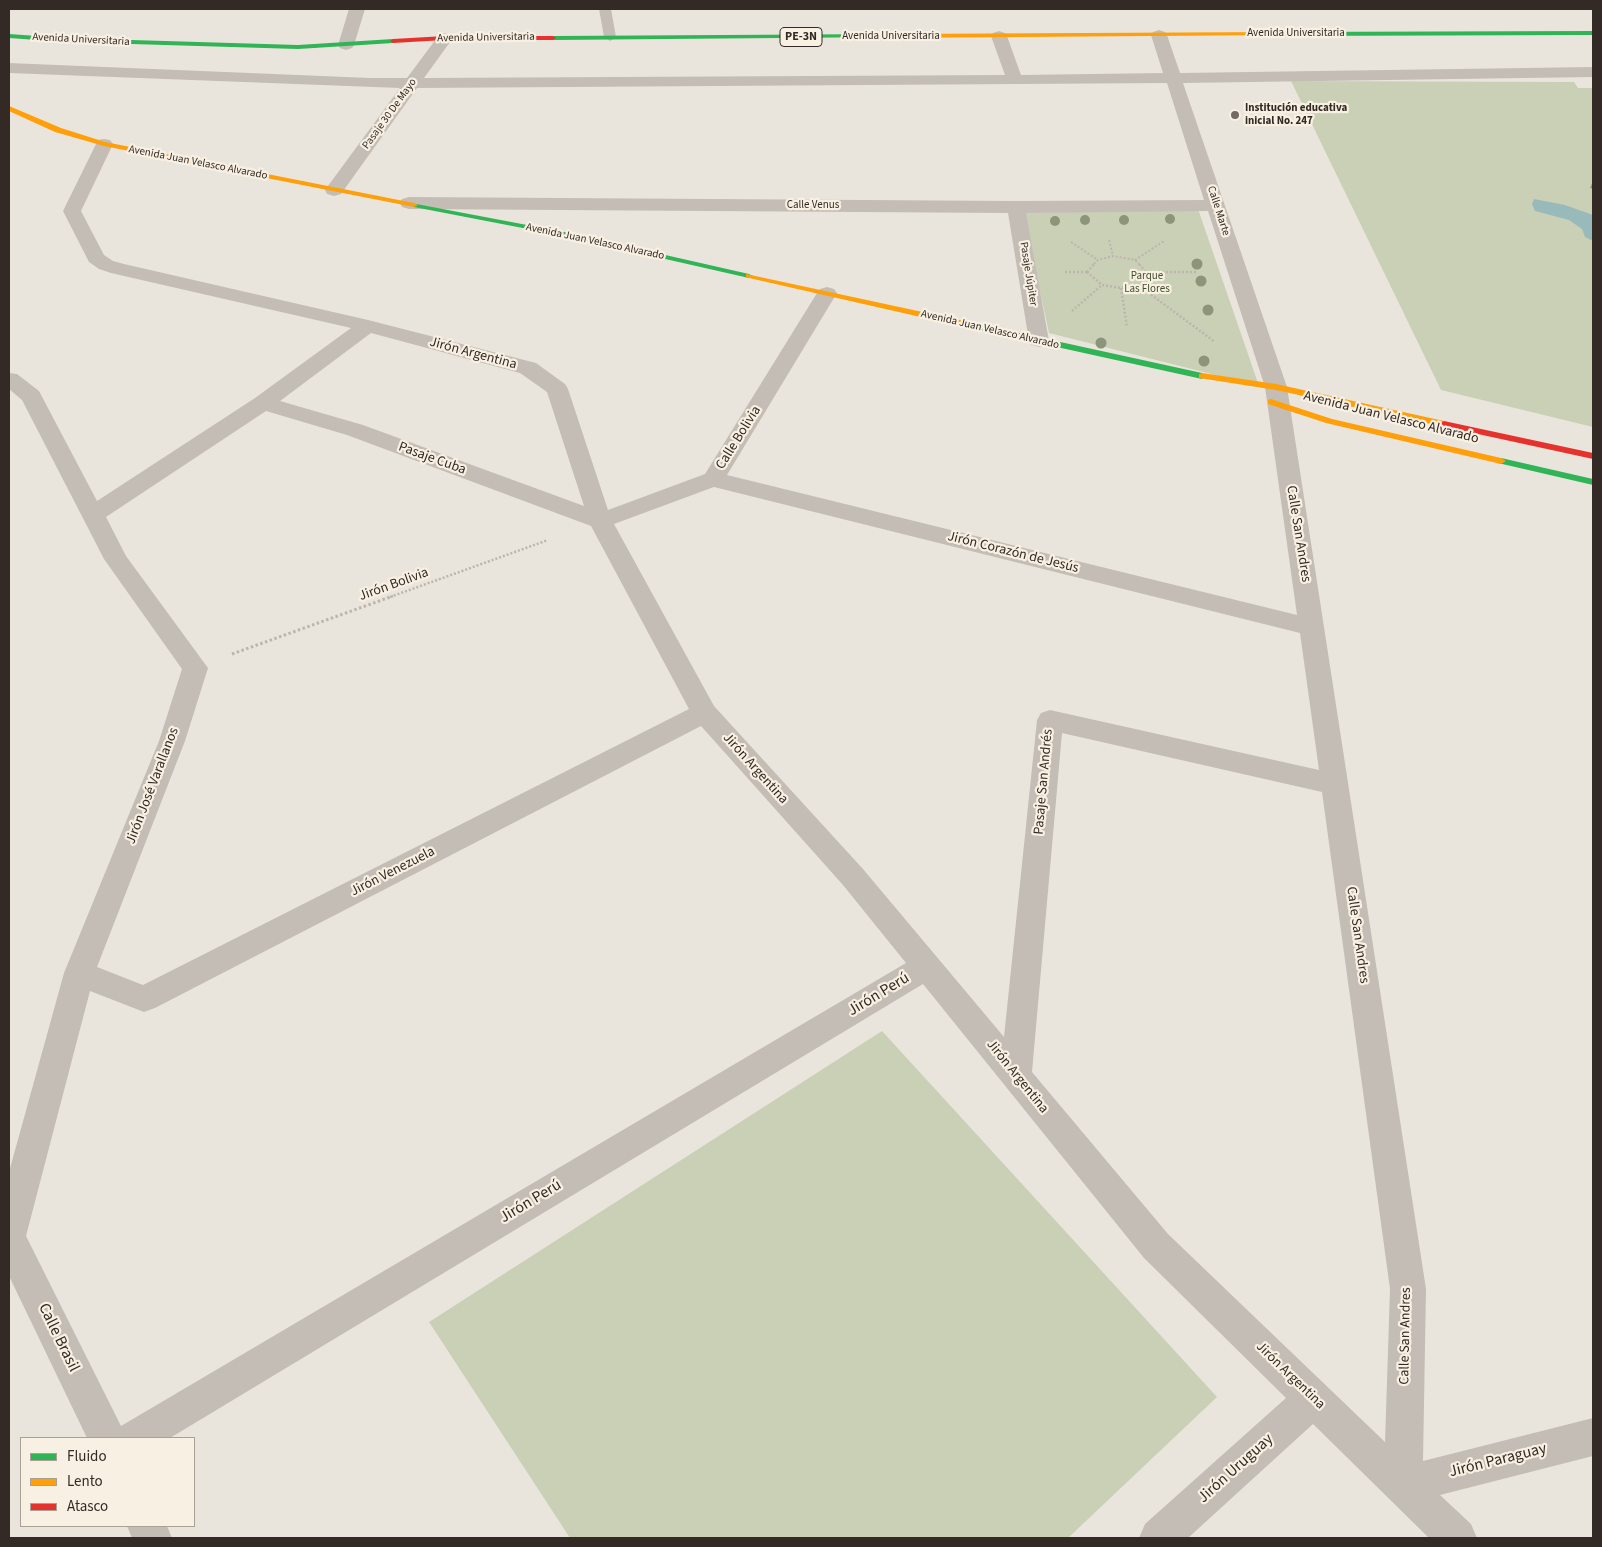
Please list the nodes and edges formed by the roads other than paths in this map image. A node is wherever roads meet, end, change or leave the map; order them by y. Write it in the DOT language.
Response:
graph roads {
  1 [pos="357,9"];
  2 [pos="605,9"];
  3 [pos="1593,33"];
  4 [pos="1159,35"];
  5 [pos="9,36"];
  6 [pos="998,36"];
  7 [pos="610,37"];
  8 [pos="445,38"];
  9 [pos="346,45"];
  10 [pos="9,68"];
  11 [pos="1593,72"];
  12 [pos="1174,78"];
  13 [pos="1015,80"];
  14 [pos="413,82"];
  15 [pos="9,108"];
  16 [pos="104,144"];
  17 [pos="334,190"];
  18 [pos="409,203"];
  19 [pos="1216,205"];
  20 [pos="1016,207"];
  21 [pos="827,294"];
  22 [pos="368,326"];
  23 [pos="1039,341"];
  24 [pos="1184,373"];
  25 [pos="9,379"];
  26 [pos="1266,396"];
  27 [pos="262,403"];
  28 [pos="1593,456"];
  29 [pos="714,479"];
  30 [pos="1593,482"];
  31 [pos="93,514"];
  32 [pos="600,521"];
  33 [pos="1312,627"];
  34 [pos="704,713"];
  35 [pos="1335,784"];
  36 [pos="926,967"];
  37 [pos="79,973"];
  38 [pos="1016,1076"];
  39 [pos="9,1234"];
  40 [pos="9,1239"];
  41 [pos="1313,1399"];
  42 [pos="107,1437"];
  43 [pos="137,1437"];
  44 [pos="1593,1437"];
  45 [pos="1403,1485"];
  46 [pos="1159,1538"];
  47 [pos="1457,1538"];
  1 -- 9 [label="street"];
  2 -- 7 [label="lane"];
  3 -- 4 [label="main road, Avenida Universitaria / PE-3N"];
  4 -- 6 [label="main road, Avenida Universitaria / PE-3N"];
  4 -- 12 [label="street, Calle Marte"];
  5 -- 9 [label="main road, Avenida Universitaria / PE-3N"];
  6 -- 7 [label="main road, Avenida Universitaria / PE-3N"];
  6 -- 13 [label="street"];
  7 -- 8 [label="main road, Avenida Universitaria / PE-3N"];
  8 -- 9 [label="main road, Avenida Universitaria / PE-3N"];
  8 -- 14 [label="street, Pasaje 30 De Mayo"];
  10 -- 14 [label="street"];
  11 -- 12 [label="street"];
  12 -- 13 [label="street"];
  12 -- 19 [label="street, Calle Marte"];
  13 -- 14 [label="street"];
  14 -- 17 [label="street, Pasaje 30 De Mayo"];
  15 -- 16 [label="main road, Avenida Juan Velasco Alvarado"];
  16 -- 17 [label="main road, Avenida Juan Velasco Alvarado"];
  16 -- 22 [label="street, Jirón Argentina"];
  17 -- 18 [label="main road, Avenida Juan Velasco Alvarado"];
  18 -- 20 [label="street, Calle Venus"];
  18 -- 21 [label="main road, Avenida Juan Velasco Alvarado"];
  19 -- 20 [label="street, Calle Venus"];
  19 -- 26 [label="street, Calle Marte"];
  20 -- 23 [label="street, Pasaje Júpiter"];
  21 -- 23 [label="main road, Avenida Juan Velasco Alvarado"];
  21 -- 29 [label="street, Calle Bolivia"];
  22 -- 27 [label="street"];
  22 -- 32 [label="street, Jirón Argentina"];
  23 -- 24 [label="main road, Avenida Juan Velasco Alvarado"];
  24 -- 26 [label="main road, Avenida Juan Velasco Alvarado"];
  24 -- 26 [label="main road, Avenida Juan Velasco Alvarado"];
  25 -- 31 [label="street"];
  26 -- 28 [label="main road, Avenida Juan Velasco Alvarado"];
  26 -- 30 [label="main road, Avenida Juan Velasco Alvarado"];
  26 -- 33 [label="street, Calle San Andres"];
  27 -- 31 [label="street"];
  27 -- 32 [label="street, Pasaje Cuba"];
  29 -- 32 [label="street, Calle Bolivia"];
  29 -- 33 [label="street, Jirón Corazón de Jesús"];
  31 -- 37 [label="street, Jirón José Varallanos"];
  32 -- 34 [label="street, Jirón Argentina"];
  33 -- 35 [label="street, Calle San Andres"];
  34 -- 36 [label="street, Jirón Argentina"];
  34 -- 37 [label="street, Jirón Venezuela"];
  35 -- 38 [label="street, Pasaje San Andrés"];
  35 -- 45 [label="street, Calle San Andres"];
  36 -- 38 [label="street, Jirón Argentina"];
  36 -- 43 [label="street, Jirón Perú"];
  37 -- 39 [label="street, Jirón José Varallanos"];
  38 -- 41 [label="street, Jirón Argentina"];
  40 -- 42 [label="street, Calle Brasil"];
  41 -- 45 [label="street, Jirón Argentina"];
  41 -- 46 [label="street, Jirón Uruguay"];
  44 -- 45 [label="street, Jirón Paraguay"];
  45 -- 47 [label="street, Jirón Argentina"];
}
